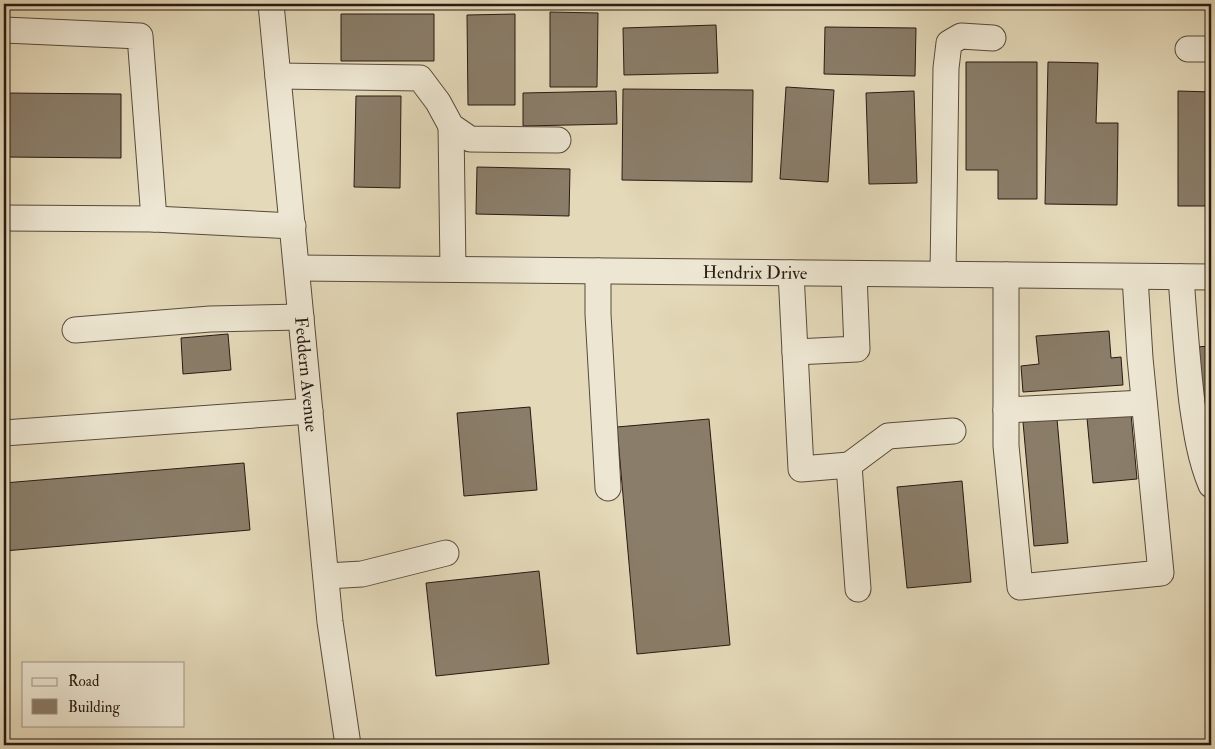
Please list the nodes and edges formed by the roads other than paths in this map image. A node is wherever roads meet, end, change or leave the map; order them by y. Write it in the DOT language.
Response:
graph roads {
  1 [pos="270,4"];
  2 [pos="4,30"];
  3 [pos="993,38"];
  4 [pos="278,76"];
  5 [pos="451,126"];
  6 [pos="558,140"];
  7 [pos="4,218"];
  8 [pos="154,219"];
  9 [pos="293,226"];
  10 [pos="296,268"];
  11 [pos="452,270"];
  12 [pos="598,271"];
  13 [pos="791,273"];
  14 [pos="854,274"];
  15 [pos="943,274"];
  16 [pos="1006,275"];
  17 [pos="1135,276"];
  18 [pos="1181,277"];
  19 [pos="1211,277"];
  20 [pos="301,317"];
  21 [pos="75,330"];
  22 [pos="795,352"];
  23 [pos="1144,403"];
  24 [pos="1006,410"];
  25 [pos="310,411"];
  26 [pos="953,432"];
  27 [pos="4,433"];
  28 [pos="849,465"];
  29 [pos="1211,485"];
  30 [pos="608,488"];
  31 [pos="446,553"];
  32 [pos="326,576"];
  33 [pos="858,589"];
  34 [pos="348,745"];
  1 -- 4 [label="street, Feddern Avenue"];
  2 -- 8 [label="street"];
  3 -- 15 [label="street"];
  4 -- 5 [label="street"];
  4 -- 9 [label="street, Feddern Avenue"];
  5 -- 6 [label="street"];
  5 -- 11 [label="street"];
  7 -- 8 [label="street"];
  8 -- 9 [label="street"];
  9 -- 10 [label="street, Feddern Avenue"];
  10 -- 11 [label="street, Hendrix Drive"];
  10 -- 20 [label="street, Feddern Avenue"];
  11 -- 12 [label="street, Hendrix Drive"];
  12 -- 13 [label="street, Hendrix Drive"];
  12 -- 30 [label="street"];
  13 -- 14 [label="street, Hendrix Drive"];
  13 -- 22 [label="street"];
  14 -- 15 [label="street, Hendrix Drive"];
  14 -- 22 [label="street"];
  15 -- 16 [label="street, Hendrix Drive"];
  16 -- 17 [label="street, Hendrix Drive"];
  16 -- 24 [label="street"];
  17 -- 18 [label="street, Hendrix Drive"];
  17 -- 23 [label="street"];
  18 -- 19 [label="street, Hendrix Drive"];
  18 -- 29 [label="street"];
  20 -- 21 [label="street"];
  20 -- 25 [label="street, Feddern Avenue"];
  22 -- 28 [label="street"];
  23 -- 24 [label="street"];
  23 -- 24 [label="street"];
  25 -- 27 [label="street"];
  25 -- 32 [label="street, Feddern Avenue"];
  26 -- 28 [label="street"];
  28 -- 33 [label="street"];
  31 -- 32 [label="street"];
  32 -- 34 [label="street, Feddern Avenue"];
}
